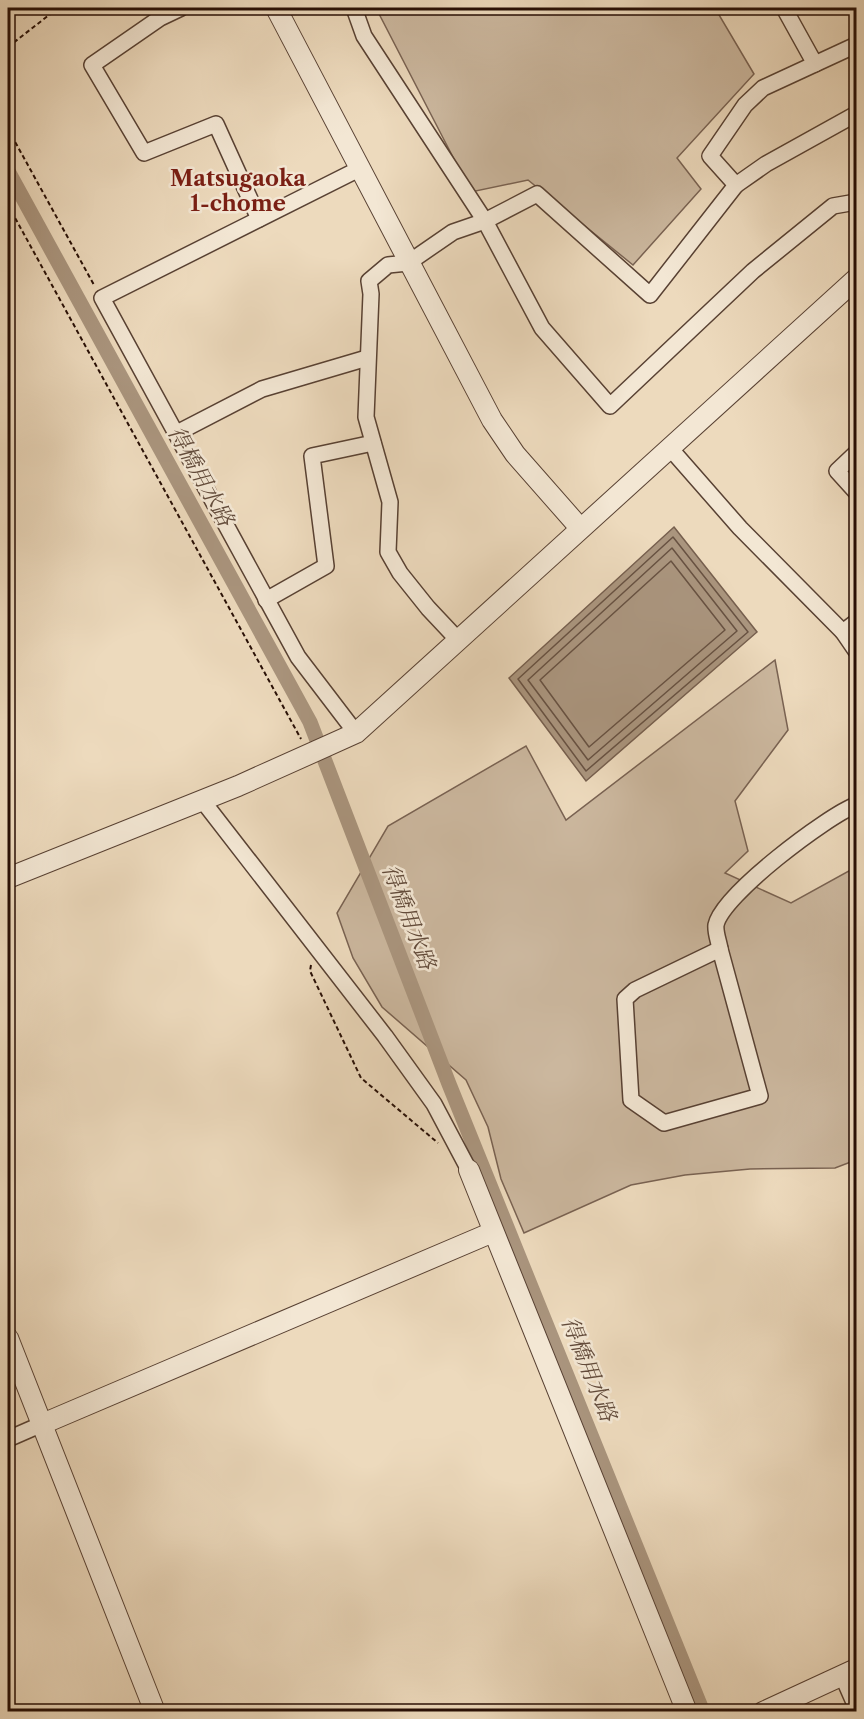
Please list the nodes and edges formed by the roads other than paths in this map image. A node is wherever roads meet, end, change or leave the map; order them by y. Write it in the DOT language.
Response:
graph roads {
  1 [pos="182,8"];
  2 [pos="276,8"];
  3 [pos="354,8"];
  4 [pos="784,8"];
  5 [pos="856,45"];
  6 [pos="815,64"];
  7 [pos="856,114"];
  8 [pos="359,169"];
  9 [pos="736,186"];
  10 [pos="856,202"];
  11 [pos="259,219"];
  12 [pos="485,221"];
  13 [pos="408,263"];
  14 [pos="856,279"];
  15 [pos="367,358"];
  16 [pos="177,433"];
  17 [pos="373,443"];
  18 [pos="669,447"];
  19 [pos="856,453"];
  20 [pos="856,492"];
  21 [pos="580,528"];
  22 [pos="266,600"];
  23 [pos="856,622"];
  24 [pos="843,632"];
  25 [pos="459,640"];
  26 [pos="856,651"];
  27 [pos="356,733"];
  28 [pos="202,800"];
  29 [pos="856,805"];
  30 [pos="8,878"];
  31 [pos="720,949"];
  32 [pos="470,1170"];
  33 [pos="493,1232"];
  34 [pos="8,1338"];
  35 [pos="40,1425"];
  36 [pos="8,1439"];
  37 [pos="849,1672"];
  38 [pos="856,1707"];
  39 [pos="765,1711"];
  40 [pos="155,1712"];
  41 [pos="687,1712"];
  1 -- 11 [label="street"];
  2 -- 8 [label="street"];
  3 -- 12 [label="street"];
  4 -- 6 [label="street"];
  5 -- 6 [label="street"];
  6 -- 9 [label="street"];
  7 -- 9 [label="street"];
  8 -- 11 [label="street"];
  8 -- 13 [label="street"];
  9 -- 12 [label="street"];
  10 -- 12 [label="street"];
  11 -- 16 [label="street"];
  12 -- 13 [label="street"];
  13 -- 15 [label="street"];
  13 -- 21 [label="street"];
  14 -- 18 [label="street"];
  15 -- 16 [label="street"];
  15 -- 17 [label="street"];
  16 -- 22 [label="street"];
  17 -- 22 [label="street"];
  17 -- 25 [label="street"];
  18 -- 21 [label="street"];
  18 -- 24 [label="street"];
  19 -- 20 [label="street"];
  21 -- 25 [label="street"];
  22 -- 27 [label="street"];
  23 -- 24 [label="street"];
  24 -- 26 [label="street"];
  25 -- 27 [label="street"];
  27 -- 28 [label="street"];
  28 -- 30 [label="street"];
  28 -- 32 [label="street"];
  29 -- 31 [label="street"];
  31 -- 31 [label="street"];
  32 -- 33 [label="street"];
  33 -- 35 [label="street"];
  33 -- 41 [label="street"];
  34 -- 35 [label="street"];
  35 -- 36 [label="street"];
  35 -- 40 [label="street"];
  37 -- 38 [label="street"];
  37 -- 39 [label="street"];
}
